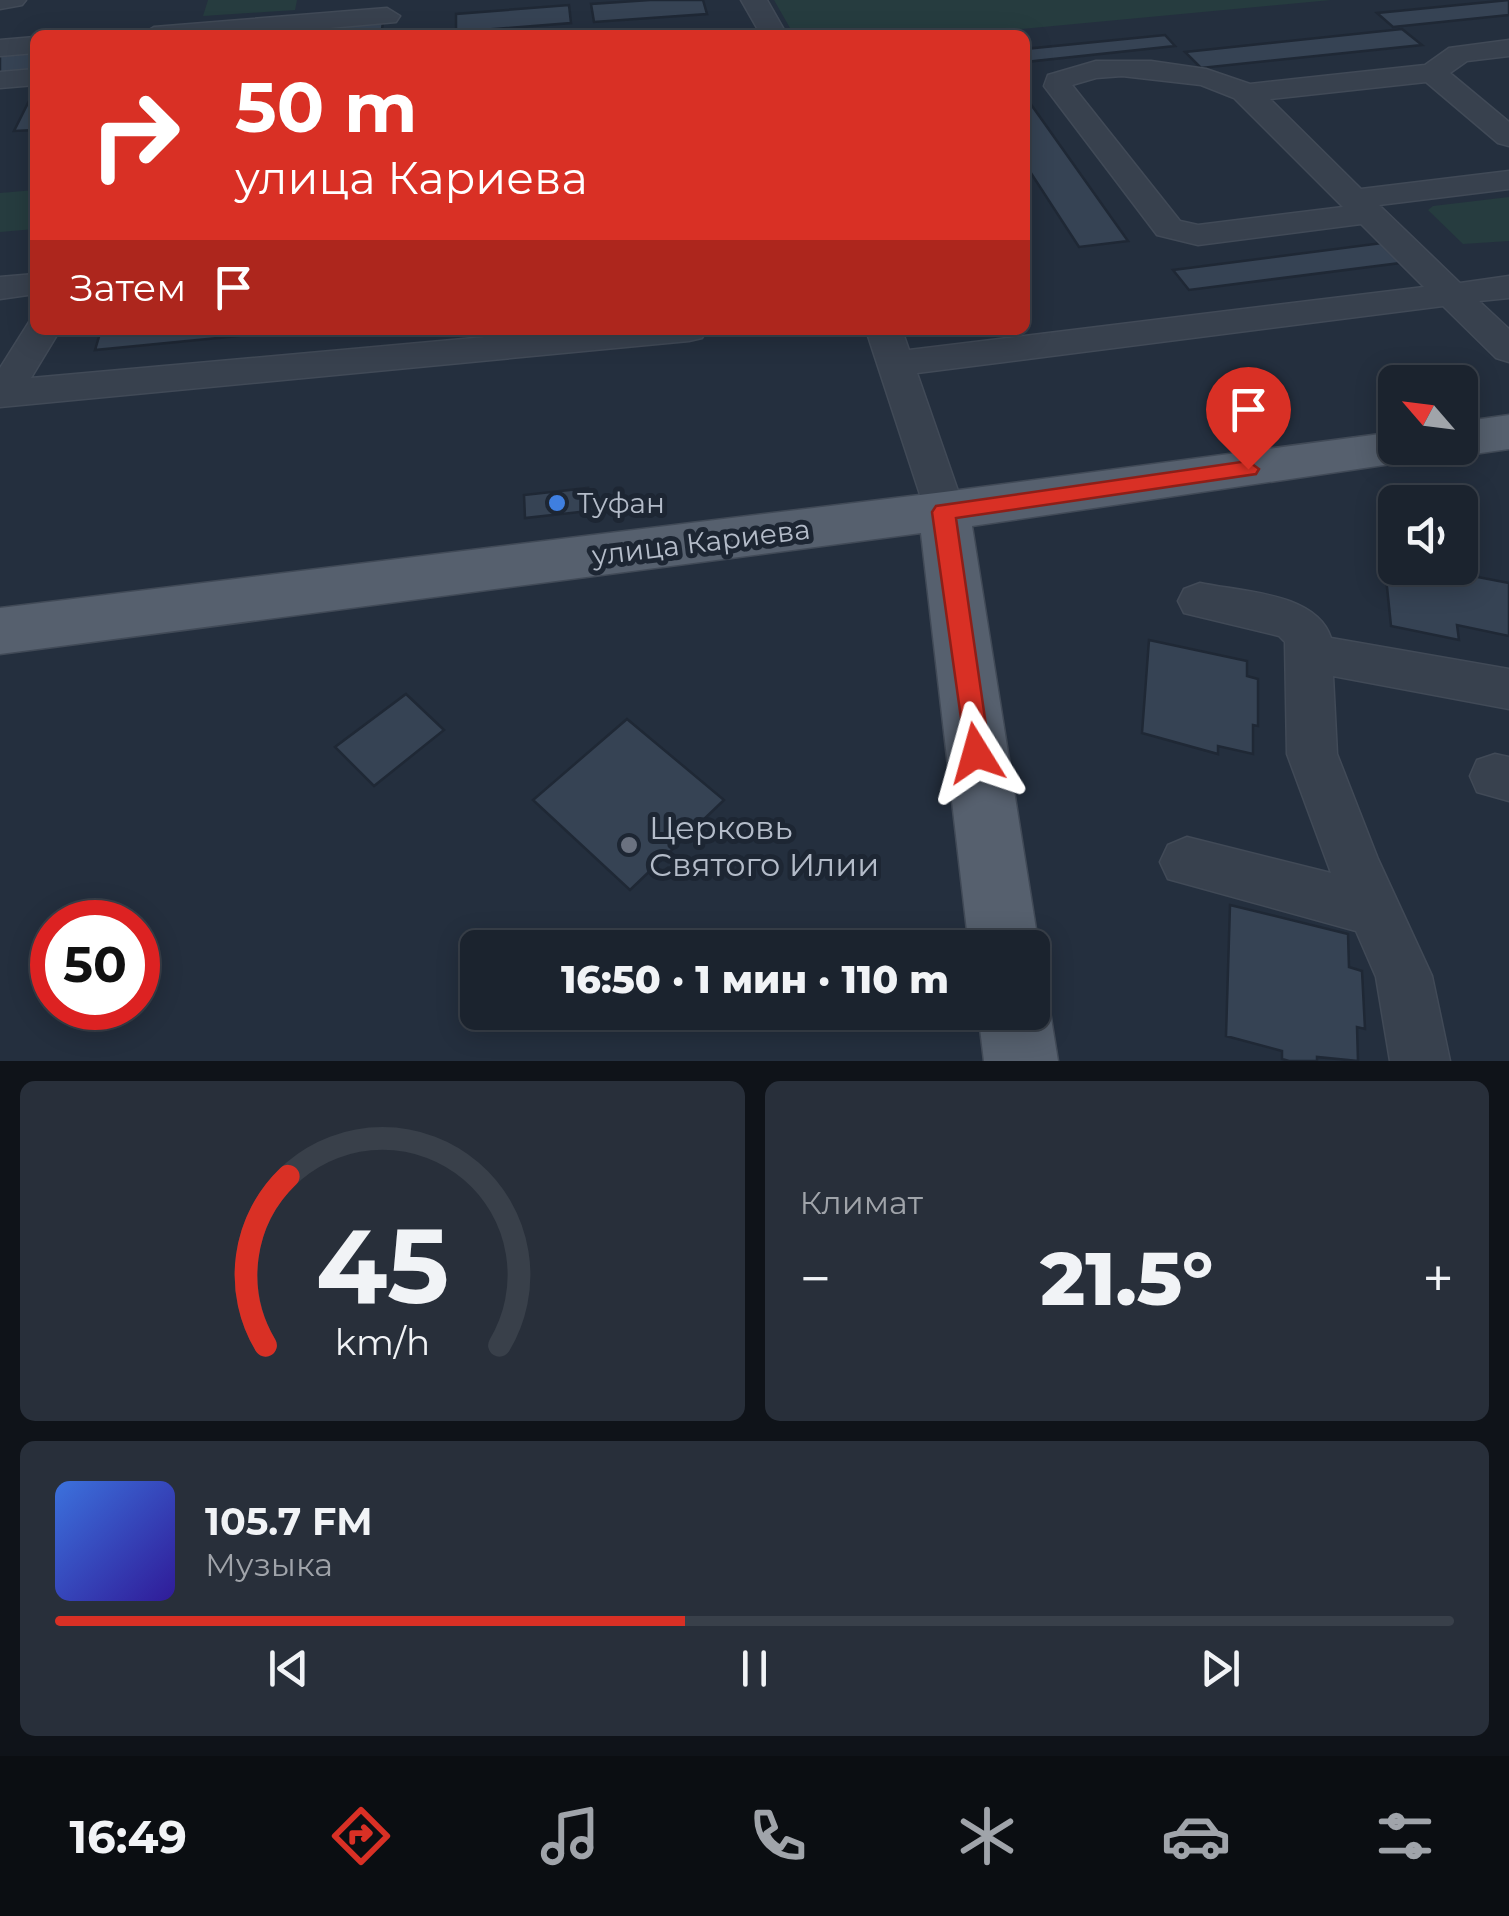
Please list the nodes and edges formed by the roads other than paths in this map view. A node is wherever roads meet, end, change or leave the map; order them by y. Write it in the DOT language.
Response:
graph roads {
  1 [pos="13,0"];
  2 [pos="200,0"];
  3 [pos="754,0"];
  4 [pos="0,1"];
  5 [pos="387,16"];
  6 [pos="191,30"];
  7 [pos="234,30"];
  8 [pos="771,30"];
  9 [pos="30,45"];
  10 [pos="0,48"];
  11 [pos="1509,48"];
  12 [pos="1432,73"];
  13 [pos="30,77"];
  14 [pos="0,80"];
  15 [pos="1245,93"];
  16 [pos="1509,138"];
  17 [pos="1509,180"];
  18 [pos="1362,206"];
  19 [pos="30,285"];
  20 [pos="1509,287"];
  21 [pos="0,288"];
  22 [pos="1452,294"];
  23 [pos="1030,334"];
  24 [pos="39,335"];
  25 [pos="563,335"];
  26 [pos="1017,335"];
  27 [pos="314,346"];
  28 [pos="890,347"];
  29 [pos="1509,350"];
  30 [pos="2,394"];
  31 [pos="1509,432"];
  32 [pos="1478,436"];
  33 [pos="1378,451"];
  34 [pos="944,512"];
  35 [pos="1200,601"];
  36 [pos="0,631"];
  37 [pos="1309,653"];
  38 [pos="1509,689"];
  39 [pos="1187,862"];
  40 [pos="1375,910"];
  41 [pos="1002,930"];
  42 [pos="1016,1030"];
  43 [pos="1020,1061"];
  44 [pos="1420,1061"];
  1 -- 4 [label="street"];
  2 -- 6 [label="street"];
  3 -- 8 [label="street"];
  5 -- 7 [label="street"];
  9 -- 10 [label="street"];
  11 -- 12 [label="street"];
  12 -- 15 [label="street"];
  12 -- 16 [label="street"];
  13 -- 14 [label="street"];
  15 -- 18 [label="street"];
  15 -- 18 [label="street"];
  17 -- 18 [label="street"];
  18 -- 22 [label="street"];
  19 -- 21 [label="street"];
  20 -- 22 [label="street"];
  22 -- 23 [label="street"];
  22 -- 29 [label="street"];
  24 -- 30 [label="street"];
  25 -- 27 [label="street"];
  26 -- 28 [label="street"];
  27 -- 30 [label="street"];
  28 -- 34 [label="street"];
  31 -- 32 [label="main road"];
  33 -- 34 [label="main road, улица Кариева"];
  34 -- 36 [label="main road, улица Кариева"];
  34 -- 41 [label="main road"];
  35 -- 37 [label="street"];
  37 -- 38 [label="street"];
  37 -- 40 [label="street"];
  39 -- 40 [label="street"];
  40 -- 44 [label="street"];
  42 -- 43 [label="main road"];
}
